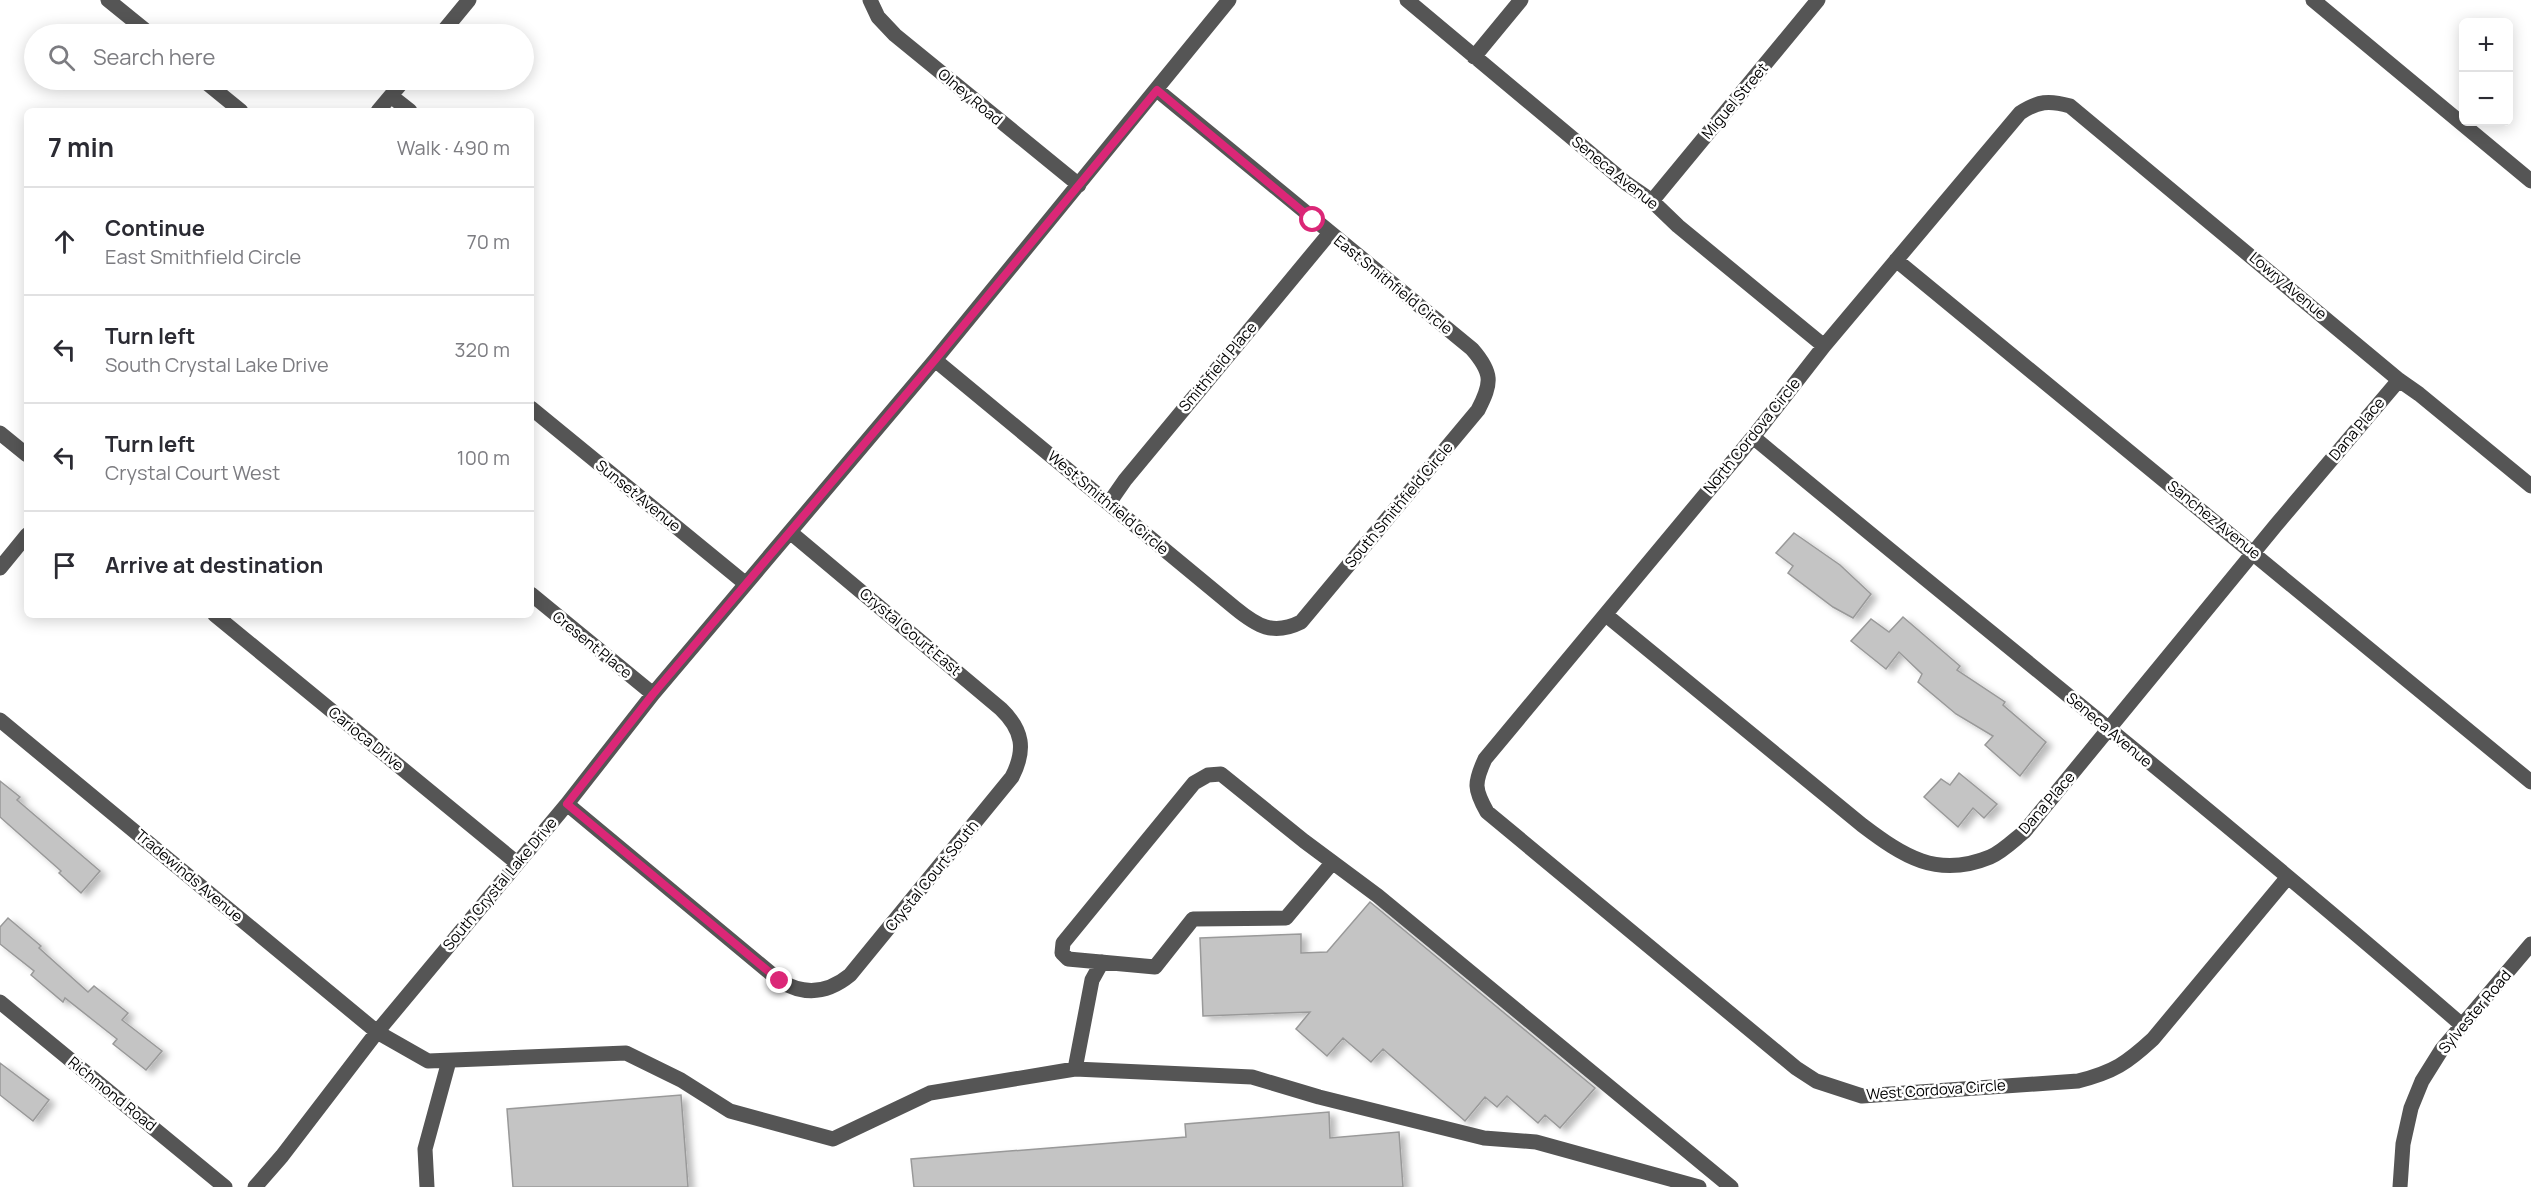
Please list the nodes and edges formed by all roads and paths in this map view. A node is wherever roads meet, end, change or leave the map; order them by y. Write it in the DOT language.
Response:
graph roads {
  1 [pos="108,0"];
  2 [pos="469,0"];
  3 [pos="870,0"];
  4 [pos="1407,0"];
  5 [pos="1521,0"];
  6 [pos="1818,0"];
  7 [pos="2313,0"];
  8 [pos="1227,1"];
  9 [pos="138,24"];
  10 [pos="449,24"];
  11 [pos="1474,57"];
  12 [pos="215,90"];
  13 [pos="396,90"];
  14 [pos="1157,90"];
  15 [pos="391,96"];
  16 [pos="2038,103"];
  17 [pos="237,108"];
  18 [pos="381,108"];
  19 [pos="406,108"];
  20 [pos="2531,181"];
  21 [pos="1079,185"];
  22 [pos="1652,201"];
  23 [pos="1329,234"];
  24 [pos="1896,260"];
  25 [pos="1824,346"];
  26 [pos="935,360"];
  27 [pos="1486,370"];
  28 [pos="2399,380"];
  29 [pos="534,410"];
  30 [pos="0,433"];
  31 [pos="1753,437"];
  32 [pos="24,453"];
  33 [pos="2531,486"];
  34 [pos="1109,503"];
  35 [pos="790,532"];
  36 [pos="24,538"];
  37 [pos="2255,553"];
  38 [pos="0,568"];
  39 [pos="746,584"];
  40 [pos="534,596"];
  41 [pos="1606,615"];
  42 [pos="219,618"];
  43 [pos="1289,628"];
  44 [pos="653,694"];
  45 [pos="0,720"];
  46 [pos="2109,729"];
  47 [pos="1021,739"];
  48 [pos="1476,779"];
  49 [pos="2531,782"];
  50 [pos="567,804"];
  51 [pos="517,863"];
  52 [pos="1332,863"];
  53 [pos="2287,878"];
  54 [pos="2531,944"];
  55 [pos="1102,963"];
  56 [pos="0,1002"];
  57 [pos="2463,1026"];
  58 [pos="377,1032"];
  59 [pos="449,1060"];
  60 [pos="1075,1069"];
  61 [pos="225,1187"];
  62 [pos="255,1187"];
  63 [pos="427,1187"];
  64 [pos="1699,1187"];
  65 [pos="1731,1187"];
  66 [pos="2400,1187"];
  1 -- 9 [label="street"];
  2 -- 10 [label="street"];
  3 -- 21 [label="street, Olney Road"];
  4 -- 11 [label="street, Seneca Avenue"];
  5 -- 11 [label="street"];
  6 -- 22 [label="street, Miguel Street"];
  7 -- 20 [label="street"];
  8 -- 14 [label="street, South Crystal Lake Drive"];
  11 -- 22 [label="street, Seneca Avenue"];
  12 -- 17 [label="street"];
  13 -- 15 [label="street"];
  14 -- 21 [label="street, South Crystal Lake Drive"];
  14 -- 23 [label="street, East Smithfield Circle"];
  15 -- 18 [label="street"];
  15 -- 19 [label="street"];
  16 -- 24 [label="street, North Cordova Circle"];
  16 -- 28 [label="street, Lowry Avenue"];
  21 -- 26 [label="street, South Crystal Lake Drive"];
  22 -- 25 [label="street, Seneca Avenue"];
  23 -- 27 [label="street, East Smithfield Circle"];
  23 -- 34 [label="street, Smithfield Place"];
  24 -- 25 [label="street, North Cordova Circle"];
  24 -- 37 [label="street, Sanchez Avenue"];
  25 -- 31 [label="street, North Cordova Circle"];
  26 -- 34 [label="street, West Smithfield Circle"];
  26 -- 35 [label="street, South Crystal Lake Drive"];
  27 -- 43 [label="street, South Smithfield Circle"];
  28 -- 33 [label="street, Lowry Avenue"];
  28 -- 37 [label="street, Dana Place"];
  29 -- 39 [label="street, Sunset Avenue"];
  30 -- 32 [label="street"];
  31 -- 41 [label="street, North Cordova Circle"];
  31 -- 46 [label="street, Seneca Avenue"];
  34 -- 43 [label="street, West Smithfield Circle"];
  35 -- 39 [label="street, South Crystal Lake Drive"];
  35 -- 47 [label="street, Crystal Court East"];
  36 -- 38 [label="street"];
  37 -- 46 [label="street, Dana Place"];
  37 -- 49 [label="street, Sanchez Avenue"];
  39 -- 44 [label="street, South Crystal Lake Drive"];
  40 -- 44 [label="street, Cresent Place"];
  41 -- 46 [label="street, Dana Place"];
  41 -- 48 [label="street, North Cordova Circle"];
  42 -- 51 [label="street, Carioca Drive"];
  44 -- 50 [label="street, South Crystal Lake Drive"];
  45 -- 58 [label="street, Tradewinds Avenue"];
  46 -- 53 [label="street, Seneca Avenue"];
  47 -- 50 [label="street, Crystal Court South"];
  48 -- 53 [label="street, West Cordova Circle"];
  50 -- 51 [label="street, South Crystal Lake Drive"];
  51 -- 58 [label="street, South Crystal Lake Drive"];
  52 -- 55 [label="street"];
  52 -- 55 [label="street"];
  52 -- 65 [label="street"];
  53 -- 57 [label="street, Seneca Avenue"];
  54 -- 57 [label="street, Sylvester Road"];
  55 -- 60 [label="street"];
  56 -- 61 [label="street, Richmond Road"];
  57 -- 66 [label="street, Sylvester Road"];
  58 -- 59 [label="street, Tradewinds Avenue"];
  58 -- 62 [label="street, South Crystal Lake Drive"];
  59 -- 60 [label="street, Tradewinds Avenue"];
  59 -- 63 [label="street"];
  60 -- 64 [label="street, Tradewinds Avenue"];
}
